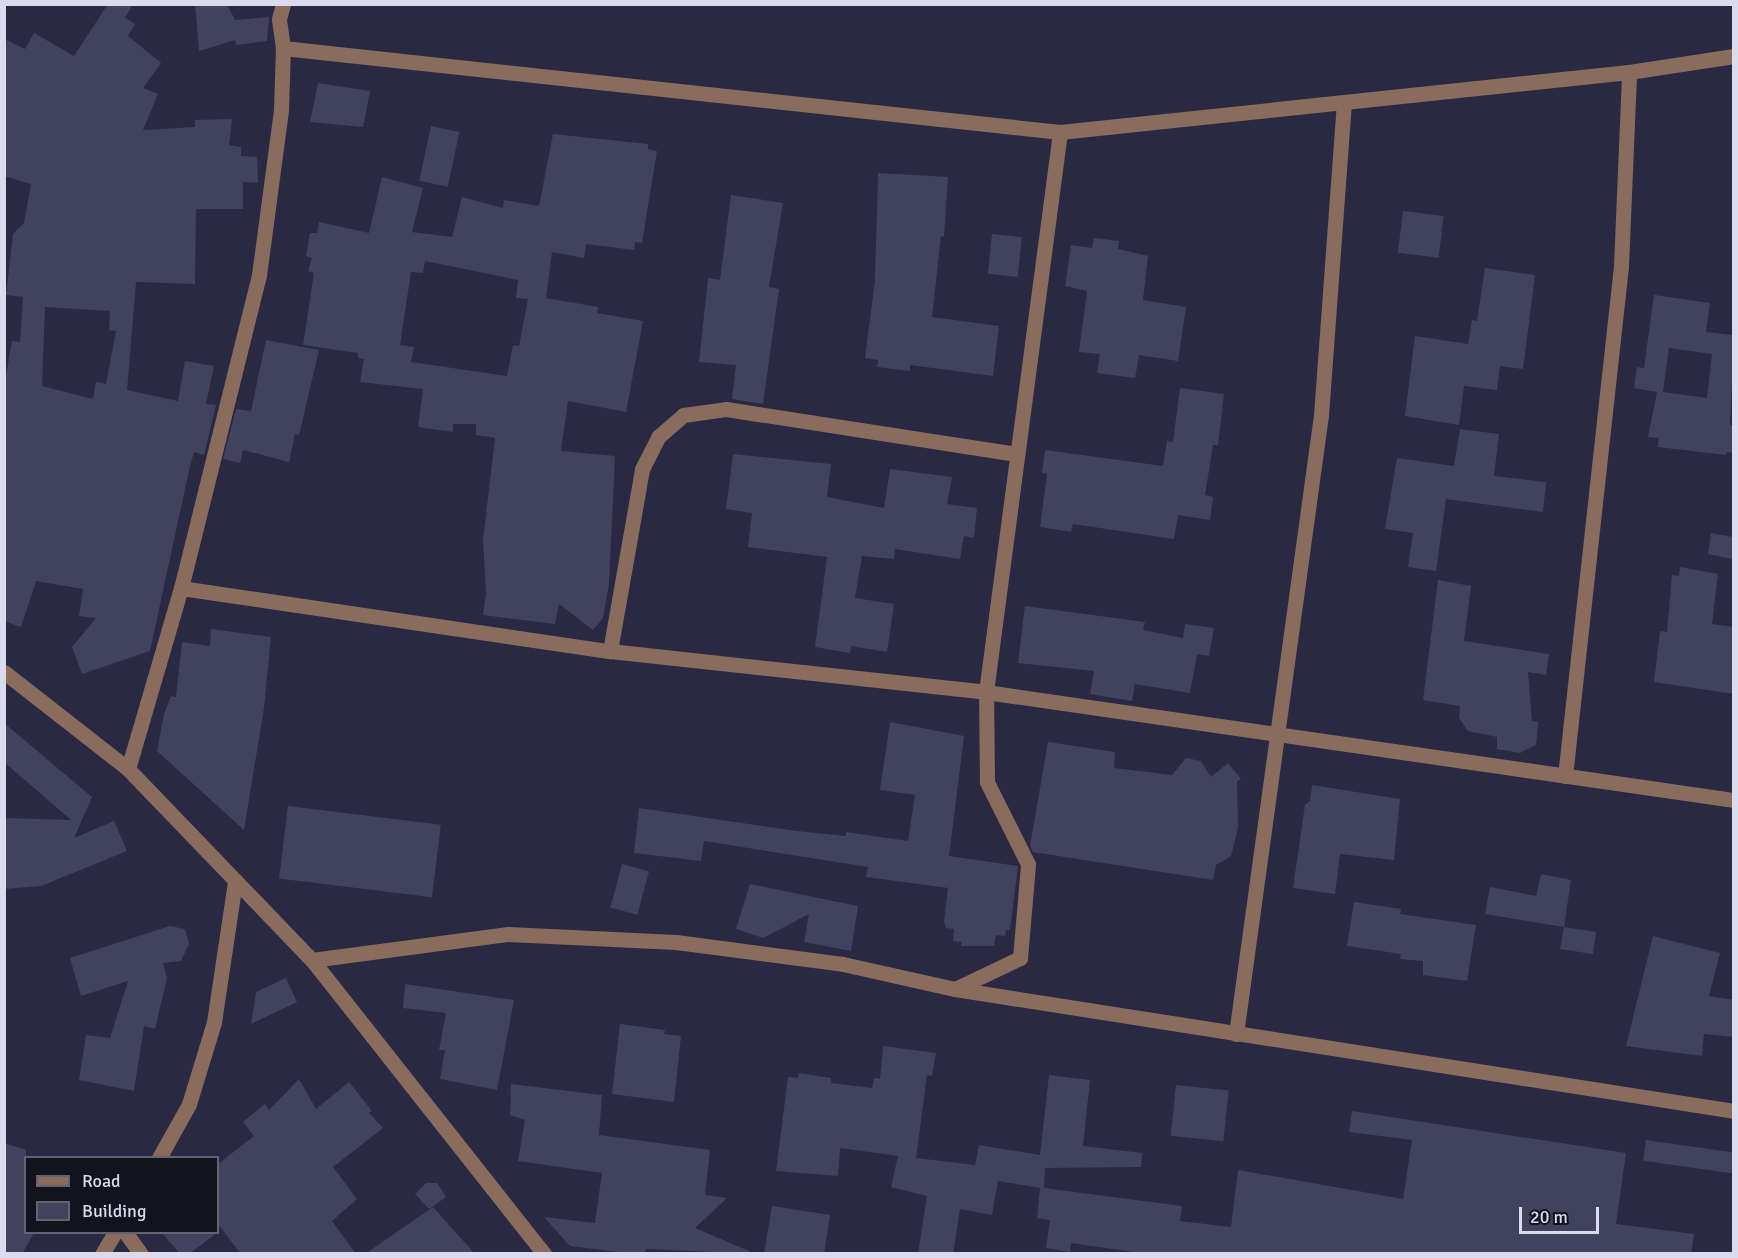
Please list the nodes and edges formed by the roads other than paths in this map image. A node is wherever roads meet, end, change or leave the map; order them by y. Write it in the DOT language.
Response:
graph roads {
  1 [pos="283,4"];
  2 [pos="283,48"];
  3 [pos="1734,56"];
  4 [pos="1629,72"];
  5 [pos="1344,103"];
  6 [pos="1060,132"];
  7 [pos="1017,454"];
  8 [pos="181,588"];
  9 [pos="610,651"];
  10 [pos="4,672"];
  11 [pos="986,692"];
  12 [pos="1279,735"];
  13 [pos="128,768"];
  14 [pos="1565,776"];
  15 [pos="1734,800"];
  16 [pos="235,881"];
  17 [pos="312,960"];
  18 [pos="955,990"];
  19 [pos="1236,1034"];
  20 [pos="1734,1111"];
  21 [pos="160,1156"];
  22 [pos="114,1234"];
  23 [pos="126,1234"];
  24 [pos="102,1254"];
  25 [pos="141,1254"];
  26 [pos="544,1254"];
  1 -- 2 [label="street"];
  2 -- 6 [label="street"];
  2 -- 8 [label="street"];
  3 -- 4 [label="street"];
  4 -- 5 [label="street"];
  4 -- 14 [label="street"];
  5 -- 6 [label="street"];
  5 -- 12 [label="street"];
  6 -- 7 [label="street"];
  7 -- 9 [label="street"];
  7 -- 11 [label="street"];
  8 -- 9 [label="street"];
  8 -- 13 [label="street"];
  9 -- 11 [label="street"];
  10 -- 13 [label="street"];
  11 -- 12 [label="street"];
  11 -- 18 [label="street"];
  12 -- 14 [label="street"];
  12 -- 19 [label="street"];
  13 -- 16 [label="street"];
  14 -- 15 [label="street"];
  16 -- 17 [label="street"];
  16 -- 21 [label="street"];
  17 -- 18 [label="street"];
  17 -- 26 [label="street"];
  18 -- 19 [label="street"];
  19 -- 20 [label="street"];
  22 -- 24 [label="street"];
  23 -- 25 [label="street"];
}
